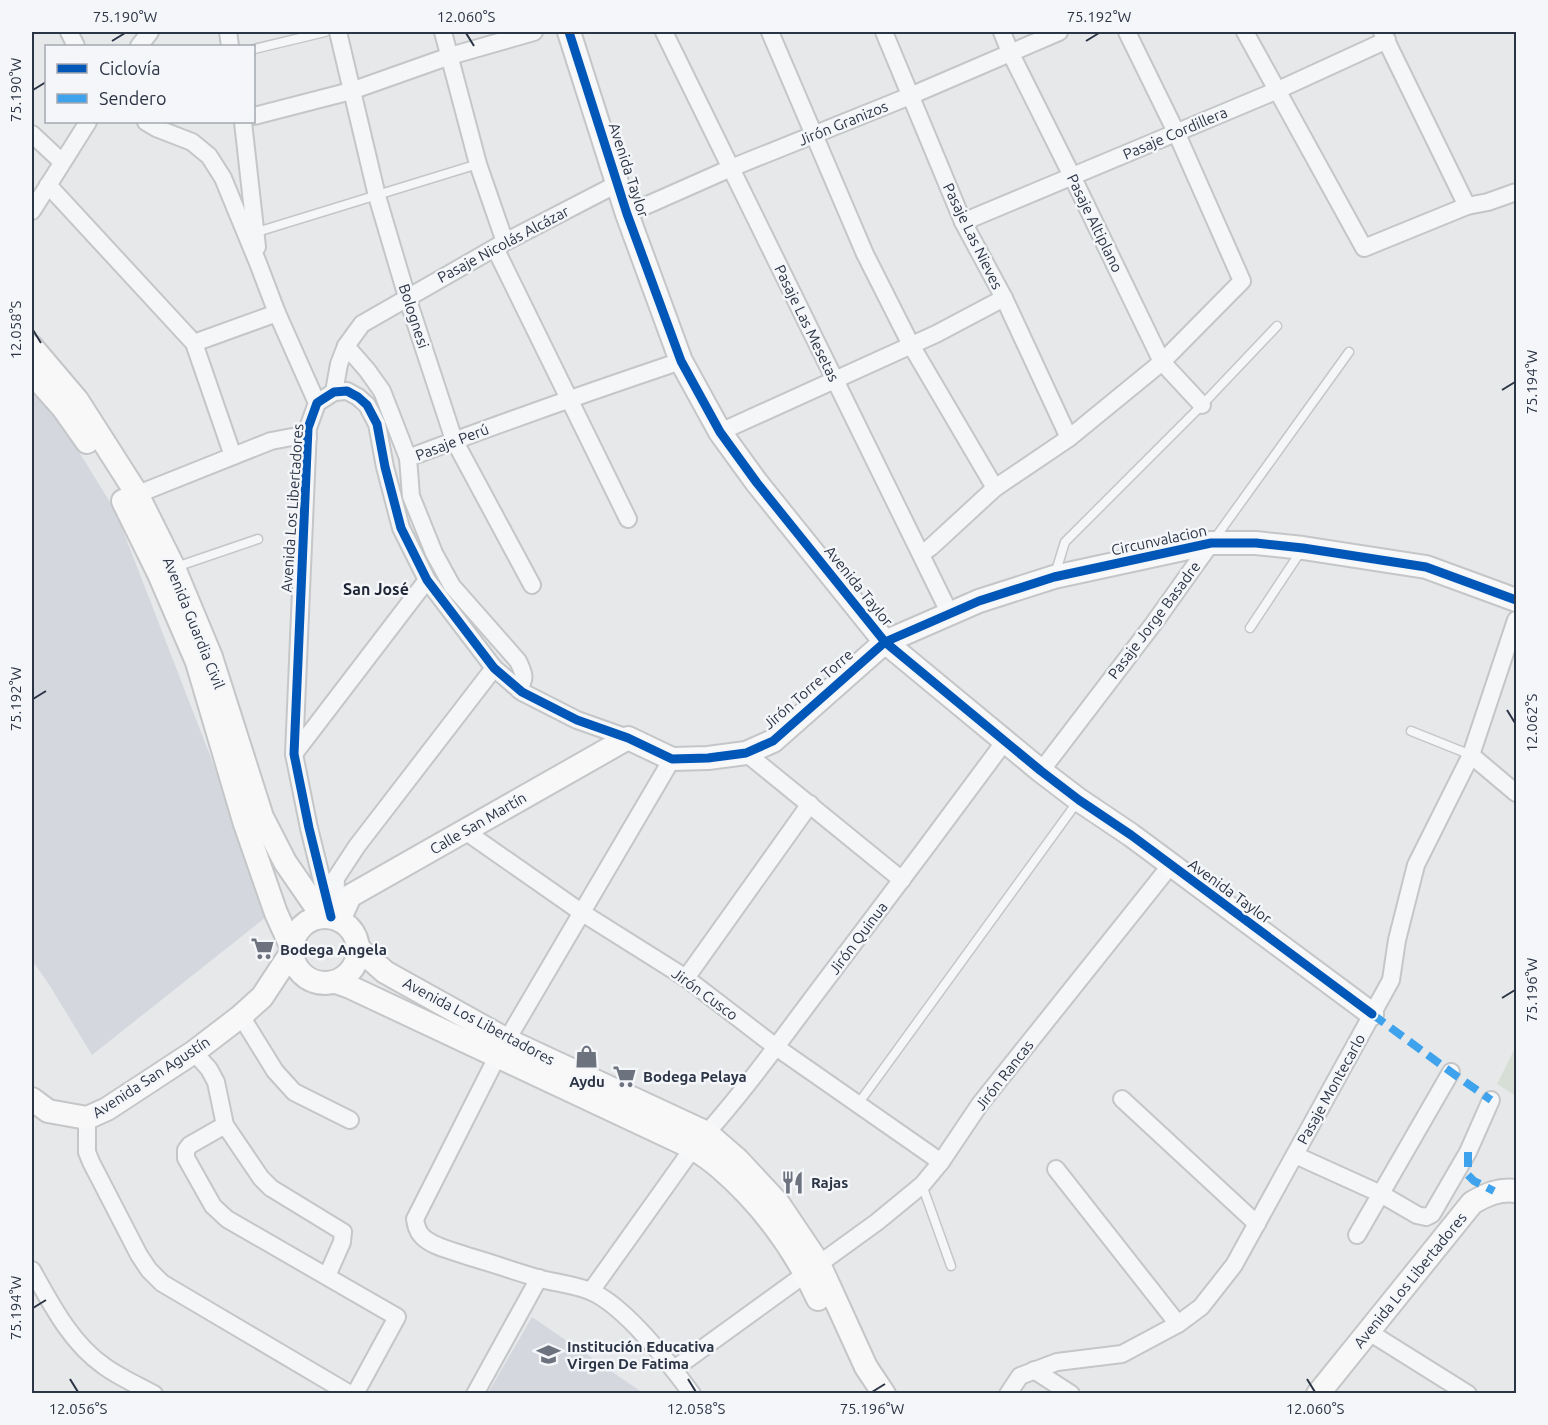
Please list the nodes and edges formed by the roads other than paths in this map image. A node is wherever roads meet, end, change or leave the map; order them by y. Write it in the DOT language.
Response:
graph roads {
  1 [pos="150,32"];
  2 [pos="326,32"];
  3 [pos="338,32"];
  4 [pos="443,32"];
  5 [pos="534,32"];
  6 [pos="568,32"];
  7 [pos="664,32"];
  8 [pos="770,32"];
  9 [pos="884,32"];
  10 [pos="1002,32"];
  11 [pos="1059,32"];
  12 [pos="1127,32"];
  13 [pos="1245,32"];
  14 [pos="1384,36"];
  15 [pos="140,45"];
  16 [pos="255,49"];
  17 [pos="1010,52"];
  18 [pos="450,56"];
  19 [pos="1278,90"];
  20 [pos="351,91"];
  21 [pos="910,96"];
  22 [pos="255,117"];
  23 [pos="87,123"];
  24 [pos="148,123"];
  25 [pos="243,123"];
  26 [pos="1176,132"];
  27 [pos="32,134"];
  28 [pos="815,134"];
  29 [pos="62,162"];
  30 [pos="478,164"];
  31 [pos="731,168"];
  32 [pos="1072,176"];
  33 [pos="617,184"];
  34 [pos="48,185"];
  35 [pos="1516,192"];
  36 [pos="377,196"];
  37 [pos="1467,206"];
  38 [pos="32,212"];
  39 [pos="627,214"];
  40 [pos="963,222"];
  41 [pos="257,232"];
  42 [pos="500,245"];
  43 [pos="258,263"];
  44 [pos="407,297"];
  45 [pos="1004,298"];
  46 [pos="277,313"];
  47 [pos="1276,326"];
  48 [pos="194,344"];
  49 [pos="911,345"];
  50 [pos="346,346"];
  51 [pos="32,347"];
  52 [pos="1349,352"];
  53 [pos="681,361"];
  54 [pos="1161,362"];
  55 [pos="32,373"];
  56 [pos="835,380"];
  57 [pos="334,392"];
  58 [pos="569,399"];
  59 [pos="317,404"];
  60 [pos="1202,405"];
  61 [pos="720,432"];
  62 [pos="308,438"];
  63 [pos="1069,438"];
  64 [pos="454,440"];
  65 [pos="232,456"];
  66 [pos="408,458"];
  67 [pos="995,488"];
  68 [pos="130,497"];
  69 [pos="628,519"];
  70 [pos="258,539"];
  71 [pos="1211,543"];
  72 [pos="1303,548"];
  73 [pos="921,554"];
  74 [pos="174,568"];
  75 [pos="1054,577"];
  76 [pos="427,580"];
  77 [pos="532,585"];
  78 [pos="1516,600"];
  79 [pos="950,614"];
  80 [pos="1516,620"];
  81 [pos="1250,628"];
  82 [pos="885,642"];
  83 [pos="494,668"];
  84 [pos="519,690"];
  85 [pos="1411,731"];
  86 [pos="628,738"];
  87 [pos="1005,741"];
  88 [pos="746,753"];
  89 [pos="294,754"];
  90 [pos="1471,755"];
  91 [pos="672,759"];
  92 [pos="1041,771"];
  93 [pos="1516,793"];
  94 [pos="1079,800"];
  95 [pos="810,804"];
  96 [pos="465,831"];
  97 [pos="1170,866"];
  98 [pos="902,880"];
  99 [pos="581,912"];
  100 [pos="332,918"];
  101 [pos="358,948"];
  102 [pos="291,949"];
  103 [pos="686,978"];
  104 [pos="312,981"];
  105 [pos="336,982"];
  106 [pos="413,987"];
  107 [pos="262,998"];
  108 [pos="401,1010"];
  109 [pos="1372,1014"];
  110 [pos="241,1016"];
  111 [pos="502,1047"];
  112 [pos="776,1047"];
  113 [pos="194,1052"];
  114 [pos="1451,1072"];
  115 [pos="32,1099"];
  116 [pos="1122,1100"];
  117 [pos="1491,1100"];
  118 [pos="858,1104"];
  119 [pos="87,1118"];
  120 [pos="350,1120"];
  121 [pos="225,1125"];
  122 [pos="700,1140"];
  123 [pos="1295,1155"];
  124 [pos="941,1162"];
  125 [pos="1056,1169"];
  126 [pos="922,1185"];
  127 [pos="1516,1191"];
  128 [pos="1381,1194"];
  129 [pos="1257,1224"];
  130 [pos="1357,1235"];
  131 [pos="951,1266"];
  132 [pos="812,1269"];
  133 [pos="32,1270"];
  134 [pos="327,1276"];
  135 [pos="539,1278"];
  136 [pos="36,1287"];
  137 [pos="591,1291"];
  138 [pos="1178,1324"];
  139 [pos="1369,1332"];
  140 [pos="674,1369"];
  141 [pos="1034,1370"];
  142 [pos="145,1391"];
  143 [pos="350,1394"];
  144 [pos="355,1394"];
  145 [pos="475,1394"];
  146 [pos="692,1394"];
  147 [pos="866,1394"];
  148 [pos="884,1394"];
  149 [pos="1008,1394"];
  150 [pos="1071,1394"];
  151 [pos="1318,1394"];
  152 [pos="1468,1394"];
  1 -- 15 [label="street"];
  2 -- 16 [label="lane"];
  3 -- 20 [label="street, Bolognesi"];
  4 -- 18 [label="street"];
  5 -- 18 [label="street"];
  6 -- 33 [label="street, Avenida Taylor"];
  7 -- 31 [label="street, Pasaje Las Mesetas"];
  8 -- 28 [label="street"];
  9 -- 21 [label="street, Pasaje Las Nieves"];
  10 -- 17 [label="street, Pasaje Altiplano"];
  11 -- 17 [label="street, Jirón Granizos"];
  12 -- 26 [label="street"];
  13 -- 19 [label="street"];
  14 -- 19 [label="street, Pasaje Cordillera"];
  14 -- 37 [label="street"];
  17 -- 21 [label="street, Jirón Granizos"];
  17 -- 32 [label="street, Pasaje Altiplano"];
  18 -- 20 [label="street"];
  18 -- 30 [label="street"];
  19 -- 26 [label="street, Pasaje Cordillera"];
  19 -- 37 [label="street"];
  20 -- 22 [label="street"];
  20 -- 36 [label="street, Bolognesi"];
  21 -- 28 [label="street, Jirón Granizos"];
  21 -- 40 [label="street, Pasaje Las Nieves"];
  23 -- 29 [label="street"];
  24 -- 43 [label="street"];
  25 -- 41 [label="street"];
  26 -- 32 [label="street, Pasaje Cordillera"];
  26 -- 54 [label="street"];
  27 -- 29 [label="street"];
  28 -- 31 [label="street, Jirón Granizos"];
  28 -- 49 [label="street"];
  29 -- 34 [label="street"];
  30 -- 36 [label="lane"];
  30 -- 42 [label="street"];
  31 -- 39 [label="street, Jirón Granizos"];
  31 -- 56 [label="street, Pasaje Las Mesetas"];
  32 -- 40 [label="street, Pasaje Cordillera"];
  32 -- 54 [label="street, Pasaje Altiplano"];
  33 -- 39 [label="street, Avenida Taylor"];
  33 -- 42 [label="street, Pasaje Nicolás Alcázar"];
  34 -- 38 [label="street"];
  34 -- 48 [label="street"];
  35 -- 37 [label="street"];
  36 -- 41 [label="lane"];
  36 -- 44 [label="street, Bolognesi"];
  39 -- 53 [label="street, Avenida Taylor"];
  40 -- 45 [label="street, Pasaje Las Nieves"];
  41 -- 43 [label="street"];
  42 -- 44 [label="street, Pasaje Nicolás Alcázar"];
  42 -- 58 [label="street"];
  43 -- 46 [label="street"];
  44 -- 50 [label="street, Pasaje Nicolás Alcázar"];
  44 -- 64 [label="street, Bolognesi"];
  45 -- 49 [label="street"];
  45 -- 63 [label="street, Pasaje Las Nieves"];
  46 -- 48 [label="street"];
  46 -- 59 [label="street"];
  47 -- 60 [label="lane"];
  48 -- 65 [label="street"];
  49 -- 56 [label="street"];
  49 -- 67 [label="street"];
  50 -- 57 [label="street, Pasaje Nicolás Alcázar"];
  50 -- 66 [label="street"];
  51 -- 68 [label="street, Avenida Guardia Civil"];
  52 -- 71 [label="lane, Pasaje Jorge Basadre"];
  53 -- 58 [label="street, Pasaje Perú"];
  53 -- 61 [label="street, Avenida Taylor"];
  54 -- 60 [label="street, Pasaje Altiplano"];
  54 -- 63 [label="street"];
  55 -- 68 [label="street, Avenida Guardia Civil"];
  56 -- 61 [label="street"];
  56 -- 73 [label="street, Pasaje Las Mesetas"];
  57 -- 59 [label="street"];
  57 -- 76 [label="street"];
  58 -- 64 [label="street, Pasaje Perú"];
  58 -- 69 [label="street"];
  59 -- 62 [label="street, Avenida Los Libertadores"];
  60 -- 75 [label="lane"];
  61 -- 82 [label="street, Avenida Taylor"];
  62 -- 65 [label="street"];
  62 -- 89 [label="street, Avenida Los Libertadores"];
  63 -- 67 [label="street"];
  64 -- 66 [label="street, Pasaje Perú"];
  64 -- 77 [label="street, Bolognesi"];
  65 -- 68 [label="street"];
  66 -- 84 [label="street, Pasaje Perú"];
  67 -- 73 [label="street"];
  68 -- 74 [label="street, Avenida Guardia Civil"];
  68 -- 102 [label="street, Avenida Guardia Civil"];
  70 -- 74 [label="lane"];
  71 -- 72 [label="street, Circunvalacion"];
  71 -- 75 [label="street, Circunvalacion"];
  71 -- 92 [label="street, Pasaje Jorge Basadre"];
  72 -- 78 [label="street, Circunvalacion"];
  72 -- 81 [label="lane"];
  73 -- 79 [label="street, Pasaje Las Mesetas"];
  74 -- 100 [label="street, Avenida Guardia Civil"];
  75 -- 79 [label="street, Circunvalacion"];
  76 -- 83 [label="street"];
  76 -- 89 [label="street"];
  79 -- 82 [label="street, Circunvalacion"];
  80 -- 90 [label="street, Pasaje Montecarlo"];
  82 -- 87 [label="street, Avenida Taylor"];
  82 -- 88 [label="street, Jirón Torre Torre"];
  83 -- 84 [label="street"];
  83 -- 100 [label="street"];
  84 -- 86 [label="street"];
  85 -- 90 [label="lane"];
  86 -- 91 [label="street"];
  86 -- 96 [label="street, Calle San Martín"];
  87 -- 92 [label="street, Avenida Taylor"];
  87 -- 98 [label="street, Jirón Quinua"];
  88 -- 91 [label="street"];
  88 -- 95 [label="street"];
  89 -- 100 [label="street, Avenida Los Libertadores"];
  90 -- 93 [label="street"];
  90 -- 109 [label="street, Pasaje Montecarlo"];
  91 -- 99 [label="street"];
  92 -- 94 [label="street, Avenida Taylor"];
  94 -- 97 [label="street, Avenida Taylor"];
  94 -- 118 [label="lane"];
  95 -- 98 [label="street"];
  95 -- 103 [label="street"];
  96 -- 99 [label="street, Jirón Cusco"];
  96 -- 100 [label="street, Calle San Martín"];
  97 -- 109 [label="street, Avenida Taylor"];
  97 -- 124 [label="street, Jirón Rancas"];
  98 -- 112 [label="street, Jirón Quinua"];
  99 -- 103 [label="street, Jirón Cusco"];
  99 -- 111 [label="street"];
  100 -- 101 [label="street"];
  100 -- 102 [label="street"];
  101 -- 105 [label="street"];
  101 -- 106 [label="street, Avenida Los Libertadores"];
  102 -- 104 [label="street"];
  102 -- 107 [label="street, Avenida San Agustín"];
  103 -- 112 [label="street, Jirón Cusco"];
  104 -- 105 [label="street"];
  104 -- 107 [label="street, Avenida San Agustín"];
  105 -- 108 [label="street, Avenida Los Libertadores"];
  106 -- 108 [label="street"];
  106 -- 111 [label="street, Avenida Los Libertadores"];
  107 -- 110 [label="street, Avenida San Agustín"];
  108 -- 111 [label="street, Avenida Los Libertadores"];
  109 -- 123 [label="street, Pasaje Montecarlo"];
  110 -- 113 [label="street, Avenida San Agustín"];
  110 -- 120 [label="street"];
  111 -- 122 [label="street, Avenida Los Libertadores"];
  111 -- 135 [label="street"];
  112 -- 118 [label="street, Jirón Cusco"];
  112 -- 122 [label="street, Jirón Quinua"];
  113 -- 119 [label="street, Avenida San Agustín"];
  113 -- 121 [label="street"];
  114 -- 128 [label="street"];
  115 -- 119 [label="street, Avenida San Agustín"];
  116 -- 129 [label="street"];
  117 -- 128 [label="street"];
  118 -- 124 [label="street, Jirón Cusco"];
  119 -- 143 [label="street"];
  121 -- 134 [label="street"];
  121 -- 134 [label="street"];
  122 -- 132 [label="street, Avenida Los Libertadores"];
  122 -- 137 [label="street, Jirón Quinua"];
  123 -- 128 [label="street"];
  123 -- 129 [label="street, Pasaje Montecarlo"];
  124 -- 126 [label="street, Jirón Rancas"];
  125 -- 138 [label="street"];
  126 -- 131 [label="lane"];
  126 -- 132 [label="street, Jirón Rancas"];
  127 -- 139 [label="street, Avenida Los Libertadores"];
  128 -- 130 [label="street"];
  129 -- 138 [label="street, Pasaje Montecarlo"];
  132 -- 140 [label="street, Jirón Rancas"];
  132 -- 147 [label="street, Avenida Los Libertadores"];
  132 -- 148 [label="street, Avenida Los Libertadores"];
  133 -- 136 [label="street"];
  134 -- 144 [label="street"];
  135 -- 137 [label="street"];
  135 -- 145 [label="street"];
  136 -- 142 [label="street"];
  137 -- 140 [label="street"];
  138 -- 141 [label="street, Pasaje Montecarlo"];
  139 -- 151 [label="street, Avenida Los Libertadores"];
  139 -- 152 [label="street"];
  140 -- 146 [label="street"];
  141 -- 149 [label="street, Pasaje Montecarlo"];
  141 -- 150 [label="street"];
}
